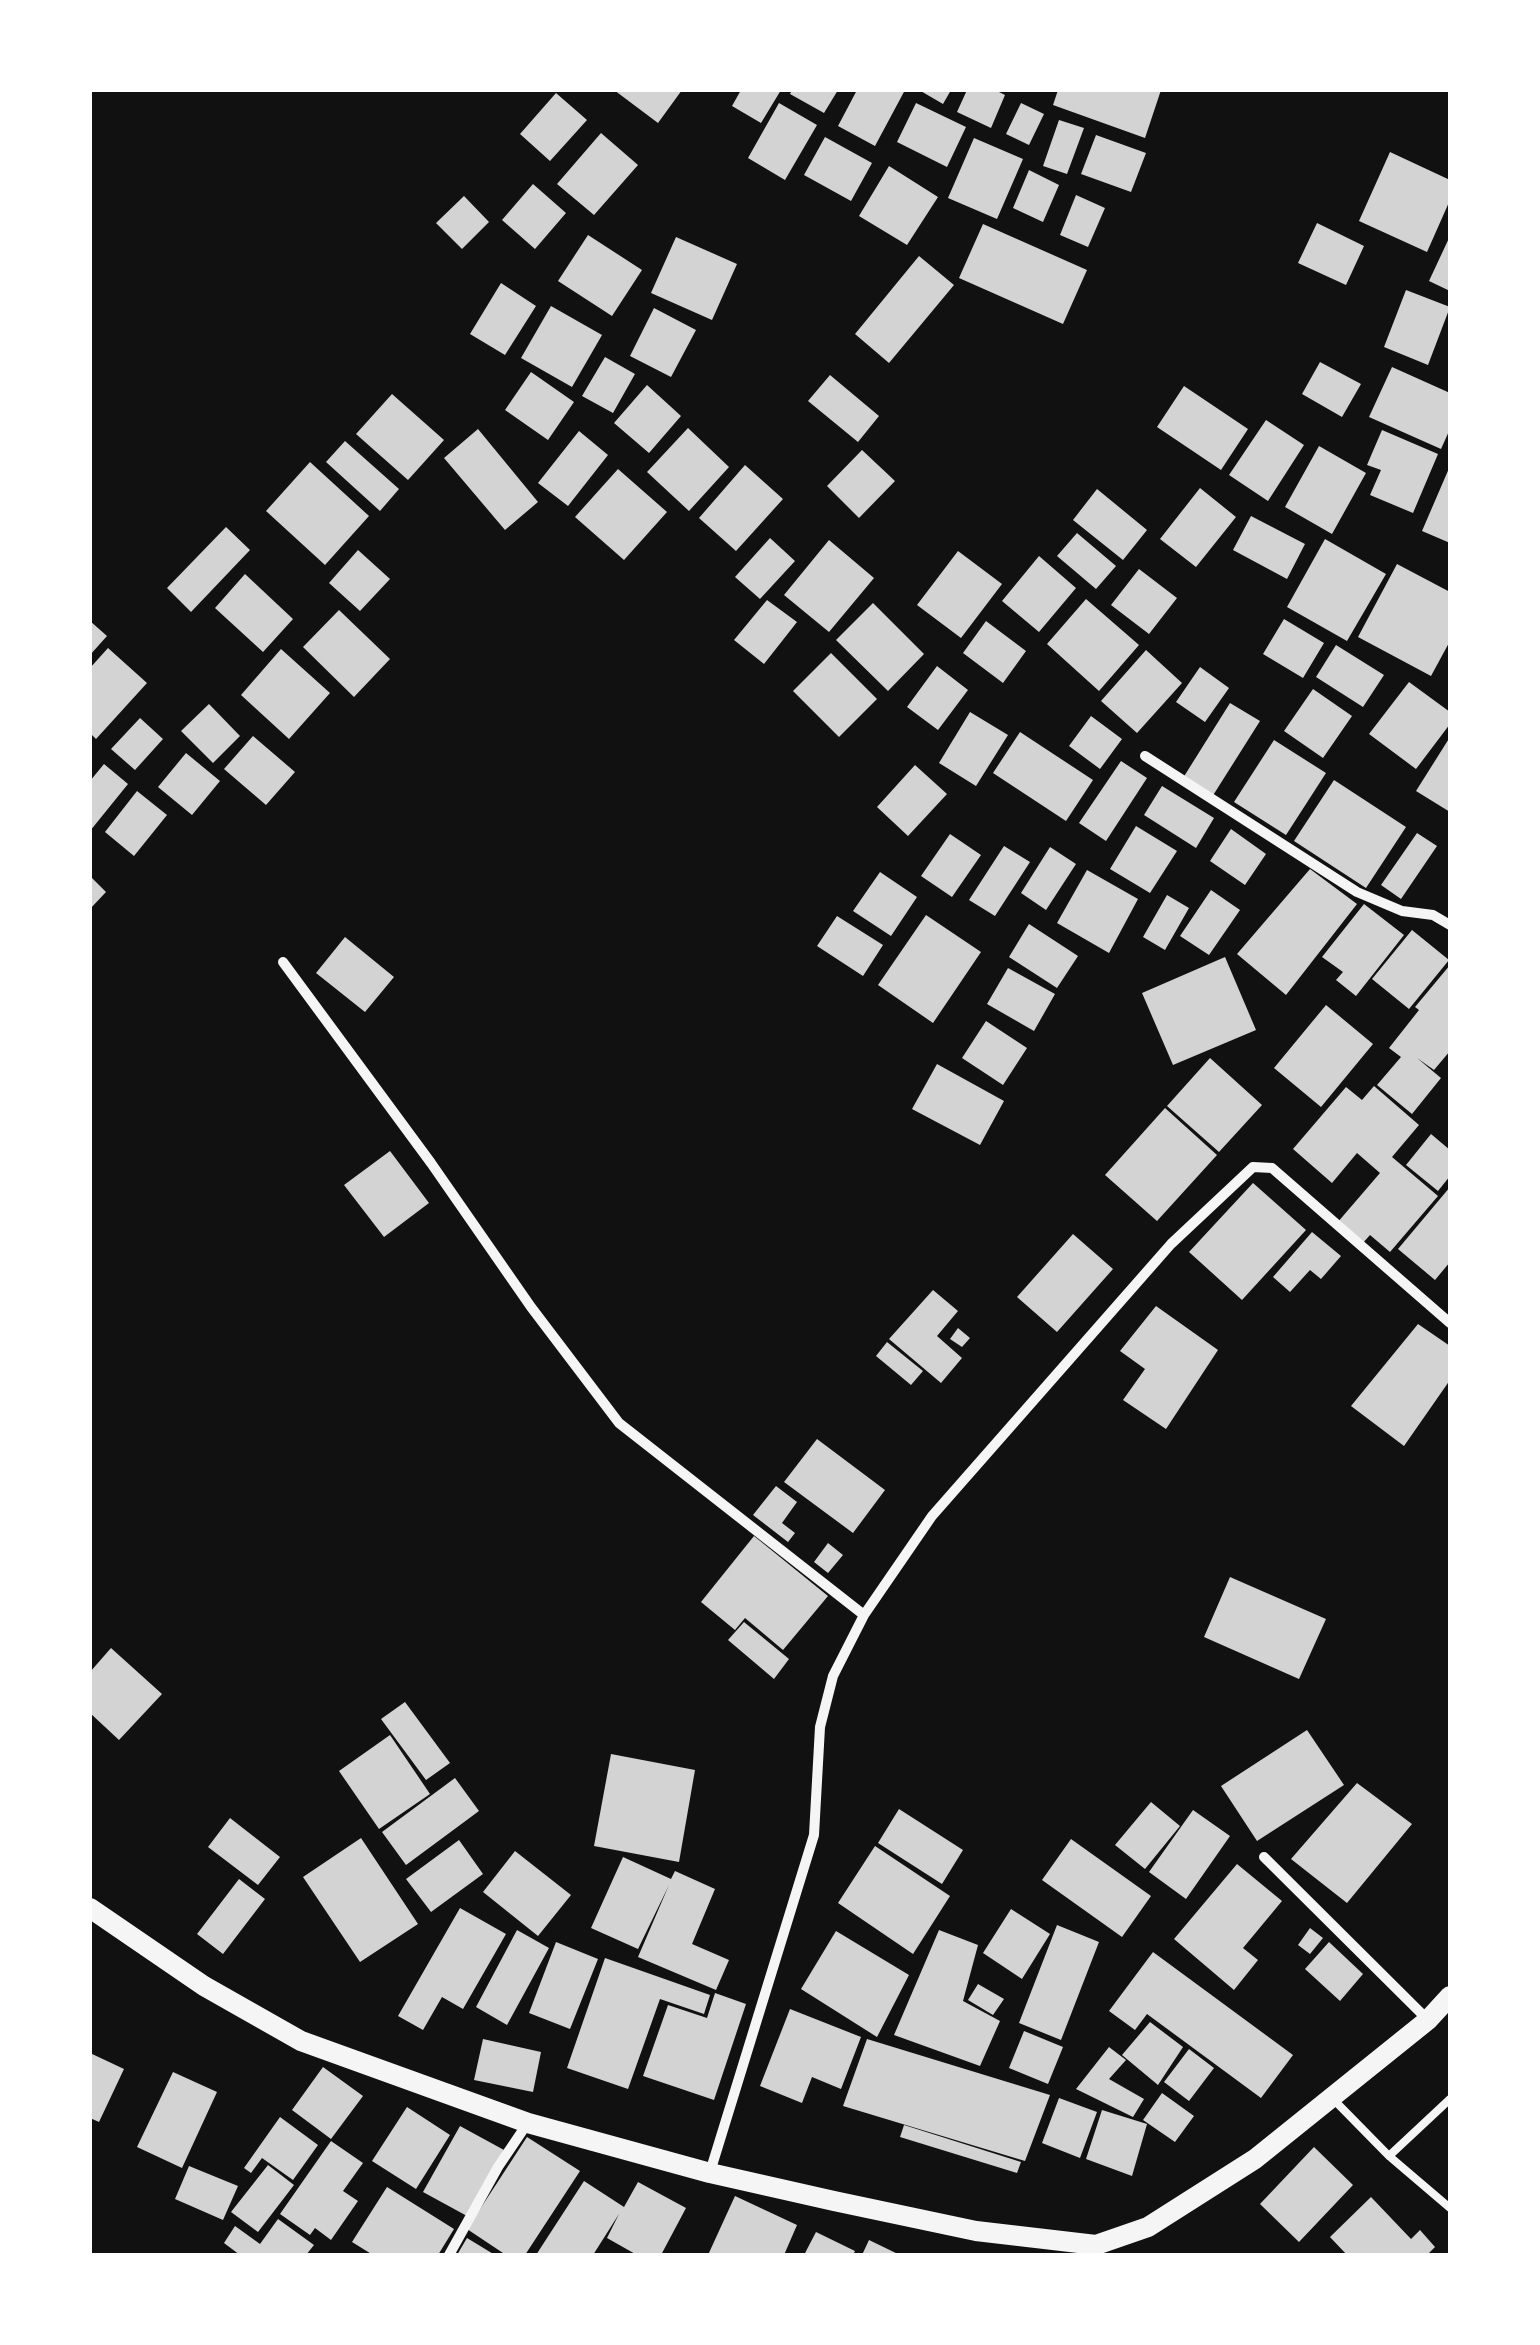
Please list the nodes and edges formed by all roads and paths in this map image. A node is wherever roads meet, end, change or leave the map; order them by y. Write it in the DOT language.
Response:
graph roads {
  1 [pos="1145,756"];
  2 [pos="1450,925"];
  3 [pos="284,962"];
  4 [pos="1450,1323"];
  5 [pos="864,1615"];
  6 [pos="1264,1857"];
  7 [pos="90,1908"];
  8 [pos="1450,1996"];
  9 [pos="1428,2020"];
  10 [pos="1332,2098"];
  11 [pos="1450,2098"];
  12 [pos="528,2123"];
  13 [pos="1388,2156"];
  14 [pos="710,2173"];
  15 [pos="1450,2208"];
  16 [pos="1060,2247"];
  17 [pos="1100,2250"];
  18 [pos="449,2255"];
  1 -- 2 [label="street"];
  3 -- 5 [label="street"];
  4 -- 5 [label="street"];
  5 -- 14 [label="street"];
  6 -- 9 [label="street"];
  7 -- 12 [label="main road"];
  8 -- 9 [label="main road"];
  9 -- 10 [label="main road"];
  10 -- 13 [label="lane"];
  10 -- 17 [label="main road"];
  11 -- 13 [label="lane"];
  12 -- 14 [label="main road"];
  12 -- 18 [label="street"];
  13 -- 15 [label="lane"];
  14 -- 16 [label="main road"];
  16 -- 17 [label="main road"];
}
